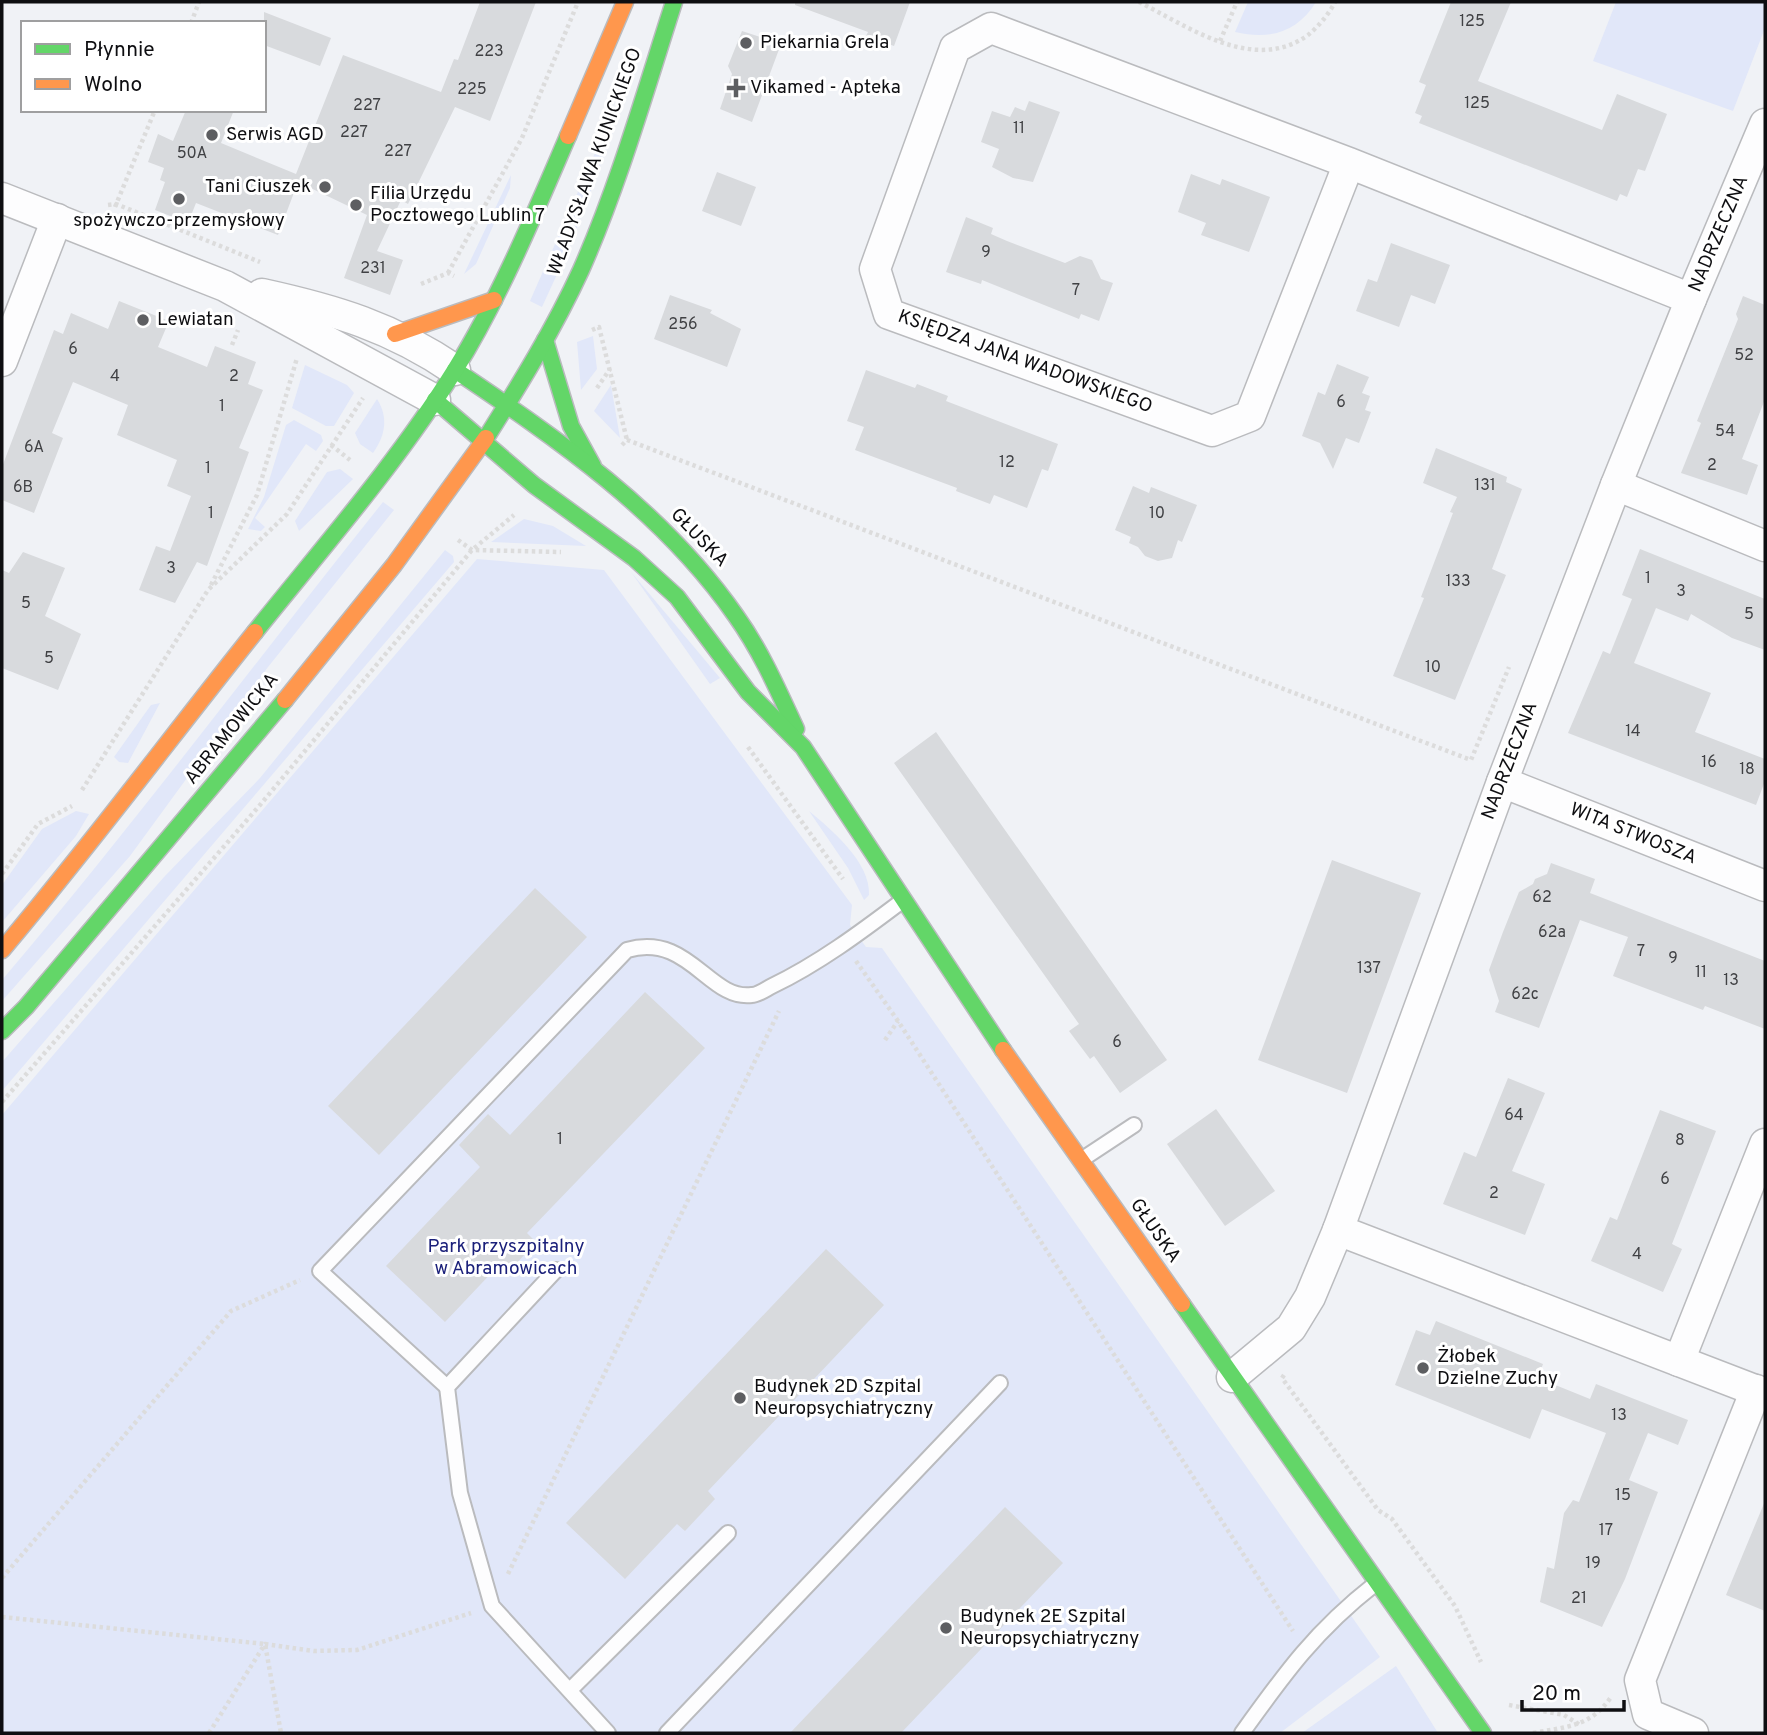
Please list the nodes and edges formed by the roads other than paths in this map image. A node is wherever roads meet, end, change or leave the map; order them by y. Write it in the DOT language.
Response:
graph roads {
  1 [pos="625,2"];
  2 [pos="674,2"];
  3 [pos="1763,135"];
  4 [pos="1349,163"];
  5 [pos="2,198"];
  6 [pos="57,219"];
  7 [pos="225,286"];
  8 [pos="1690,299"];
  9 [pos="494,300"];
  10 [pos="395,334"];
  11 [pos="545,340"];
  12 [pos="2,361"];
  13 [pos="455,370"];
  14 [pos="435,400"];
  15 [pos="507,404"];
  16 [pos="483,442"];
  17 [pos="593,466"];
  18 [pos="1616,485"];
  19 [pos="1765,546"];
  20 [pos="803,747"];
  21 [pos="1502,782"];
  22 [pos="1765,886"];
  23 [pos="904,899"];
  24 [pos="2,950"];
  25 [pos="2,1031"];
  26 [pos="1134,1125"];
  27 [pos="1765,1144"];
  28 [pos="1080,1161"];
  29 [pos="1338,1230"];
  30 [pos="556,1270"];
  31 [pos="1679,1361"];
  32 [pos="1232,1377"];
  33 [pos="1000,1382"];
  34 [pos="447,1387"];
  35 [pos="1761,1392"];
  36 [pos="728,1533"];
  37 [pos="1377,1583"];
  38 [pos="570,1690"];
  39 [pos="608,1733"];
  40 [pos="667,1733"];
  41 [pos="1242,1733"];
  42 [pos="1483,1733"];
  43 [pos="1693,1733"];
  1 -- 9 [label="main road, WŁADYSŁAWA KUNICKIEGO"];
  2 -- 11 [label="main road, WŁADYSŁAWA KUNICKIEGO"];
  3 -- 8 [label="street, NADRZECZNA"];
  4 -- 4 [label="street, KSIĘDZA JANA WADOWSKIEGO"];
  4 -- 8 [label="street, KSIĘDZA JANA WADOWSKIEGO"];
  5 -- 6 [label="street"];
  6 -- 7 [label="street"];
  6 -- 12 [label="street"];
  7 -- 10 [label="street"];
  7 -- 14 [label="street"];
  8 -- 18 [label="street, NADRZECZNA"];
  9 -- 10 [label="main road"];
  9 -- 13 [label="main road, WŁADYSŁAWA KUNICKIEGO"];
  10 -- 13 [label="street"];
  11 -- 15 [label="main road, WŁADYSŁAWA KUNICKIEGO"];
  11 -- 17 [label="main road"];
  13 -- 14 [label="main road"];
  13 -- 15 [label="main road, GŁUSKA"];
  14 -- 16 [label="main road, GŁUSKA"];
  14 -- 24 [label="main road"];
  15 -- 16 [label="main road, WŁADYSŁAWA KUNICKIEGO"];
  15 -- 17 [label="main road, GŁUSKA"];
  16 -- 20 [label="main road, GŁUSKA"];
  16 -- 25 [label="main road, ABRAMOWICKA"];
  17 -- 20 [label="main road, GŁUSKA"];
  18 -- 19 [label="street"];
  18 -- 21 [label="street, NADRZECZNA"];
  20 -- 23 [label="main road, GŁUSKA"];
  21 -- 22 [label="street, WITA STWOSZA"];
  21 -- 29 [label="street, NADRZECZNA"];
  23 -- 28 [label="main road, GŁUSKA"];
  23 -- 34 [label="lane"];
  26 -- 28 [label="lane"];
  27 -- 31 [label="street"];
  28 -- 32 [label="main road, GŁUSKA"];
  29 -- 31 [label="street"];
  29 -- 32 [label="street, NADRZECZNA"];
  30 -- 34 [label="lane"];
  31 -- 35 [label="street"];
  32 -- 37 [label="main road, GŁUSKA"];
  33 -- 40 [label="lane"];
  34 -- 38 [label="lane"];
  35 -- 43 [label="street"];
  36 -- 38 [label="lane"];
  37 -- 41 [label="lane"];
  37 -- 42 [label="main road, GŁUSKA"];
  38 -- 39 [label="lane"];
}
